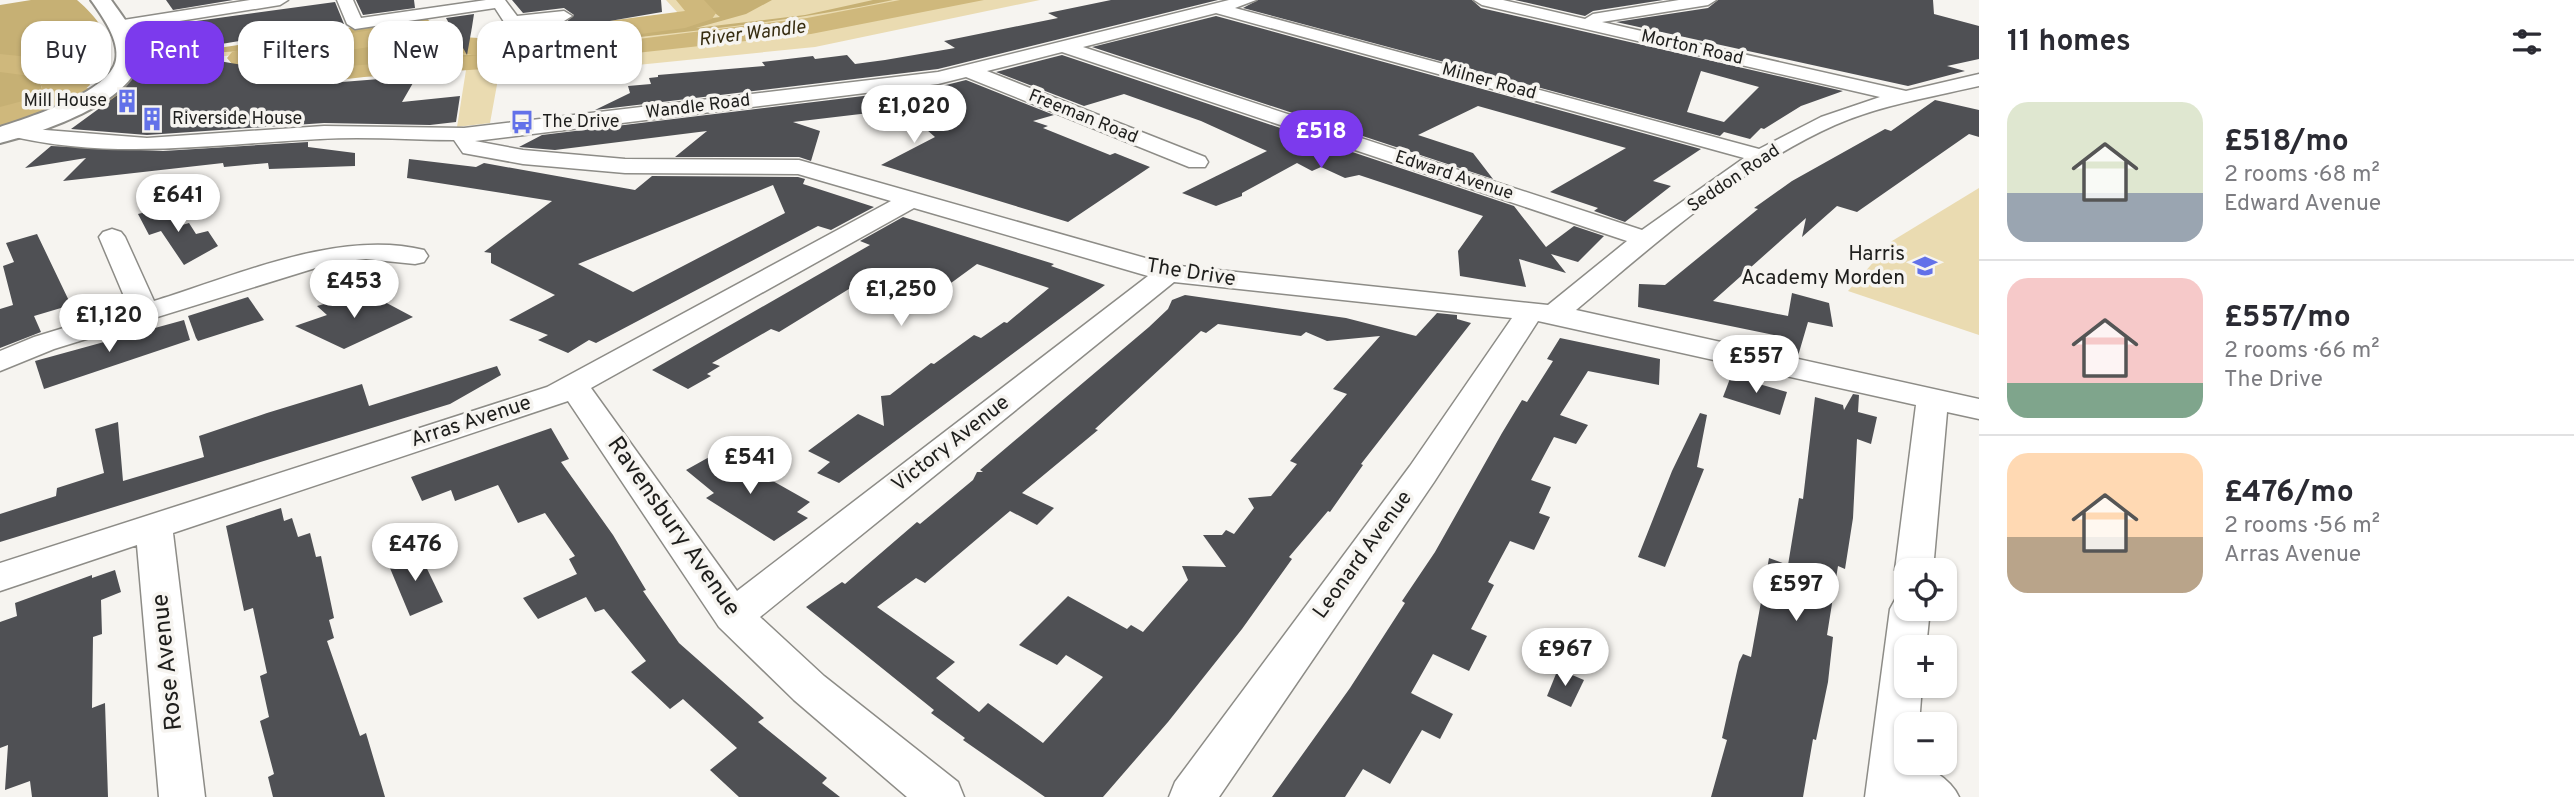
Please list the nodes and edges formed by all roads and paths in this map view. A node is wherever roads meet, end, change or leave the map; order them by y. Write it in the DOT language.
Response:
graph roads {
  1 [pos="101,0"];
  2 [pos="280,0"];
  3 [pos="345,0"];
  4 [pos="1248,0"];
  5 [pos="1482,0"];
  6 [pos="1708,0"];
  7 [pos="498,1"];
  8 [pos="1217,8"];
  9 [pos="564,16"];
  10 [pos="1578,22"];
  11 [pos="117,26"];
  12 [pos="1065,47"];
  13 [pos="969,71"];
  14 [pos="1979,80"];
  15 [pos="1902,97"];
  16 [pos="7,133"];
  17 [pos="464,134"];
  18 [pos="1761,156"];
  19 [pos="1197,162"];
  20 [pos="912,199"];
  21 [pos="112,237"];
  22 [pos="1644,239"];
  23 [pos="415,256"];
  24 [pos="1168,273"];
  25 [pos="145,312"];
  26 [pos="1543,312"];
  27 [pos="0,362"];
  28 [pos="574,386"];
  29 [pos="1933,397"];
  30 [pos="1979,409"];
  31 [pos="154,527"];
  32 [pos="1915,558"];
  33 [pos="0,577"];
  34 [pos="733,616"];
  35 [pos="1909,621"];
  36 [pos="1890,786"];
  37 [pos="182,797"];
  38 [pos="941,797"];
  39 [pos="1192,797"];
  40 [pos="1936,797"];
  1 -- 11 [label="main road"];
  2 -- 11 [label="street"];
  3 -- 7 [label="street"];
  4 -- 8 [label="street, Wandle Road"];
  5 -- 10 [label="street, Morton Road"];
  6 -- 10 [label="street"];
  7 -- 9 [label="street"];
  8 -- 12 [label="street, Wandle Road"];
  8 -- 18 [label="street, Milner Road"];
  10 -- 15 [label="street, Morton Road"];
  11 -- 16 [label="main road"];
  12 -- 13 [label="street, Wandle Road"];
  12 -- 22 [label="street, Edward Avenue"];
  13 -- 17 [label="street, Wandle Road"];
  13 -- 19 [label="street, Freeman Road"];
  14 -- 15 [label="street, Seddon Road"];
  15 -- 18 [label="street, Seddon Road"];
  16 -- 17 [label="street, Wandle Road"];
  17 -- 20 [label="street, The Drive"];
  18 -- 22 [label="street, Seddon Road"];
  20 -- 24 [label="street, The Drive"];
  20 -- 28 [label="street, Arras Avenue"];
  21 -- 25 [label="street"];
  22 -- 26 [label="street, Seddon Road"];
  23 -- 25 [label="street"];
  24 -- 26 [label="street, The Drive"];
  24 -- 34 [label="street, Victory Avenue"];
  25 -- 27 [label="street"];
  26 -- 29 [label="street, The Drive"];
  26 -- 39 [label="street, Leonard Avenue"];
  28 -- 31 [label="street, Arras Avenue"];
  28 -- 34 [label="street, Ravensbury Avenue"];
  29 -- 30 [label="street, The Drive"];
  29 -- 32 [label="street"];
  31 -- 33 [label="street, Arras Avenue"];
  31 -- 37 [label="street, Rose Avenue"];
  34 -- 38 [label="street, Ravensbury Avenue"];
  35 -- 36 [label="street"];
  36 -- 40 [label="street"];
}
